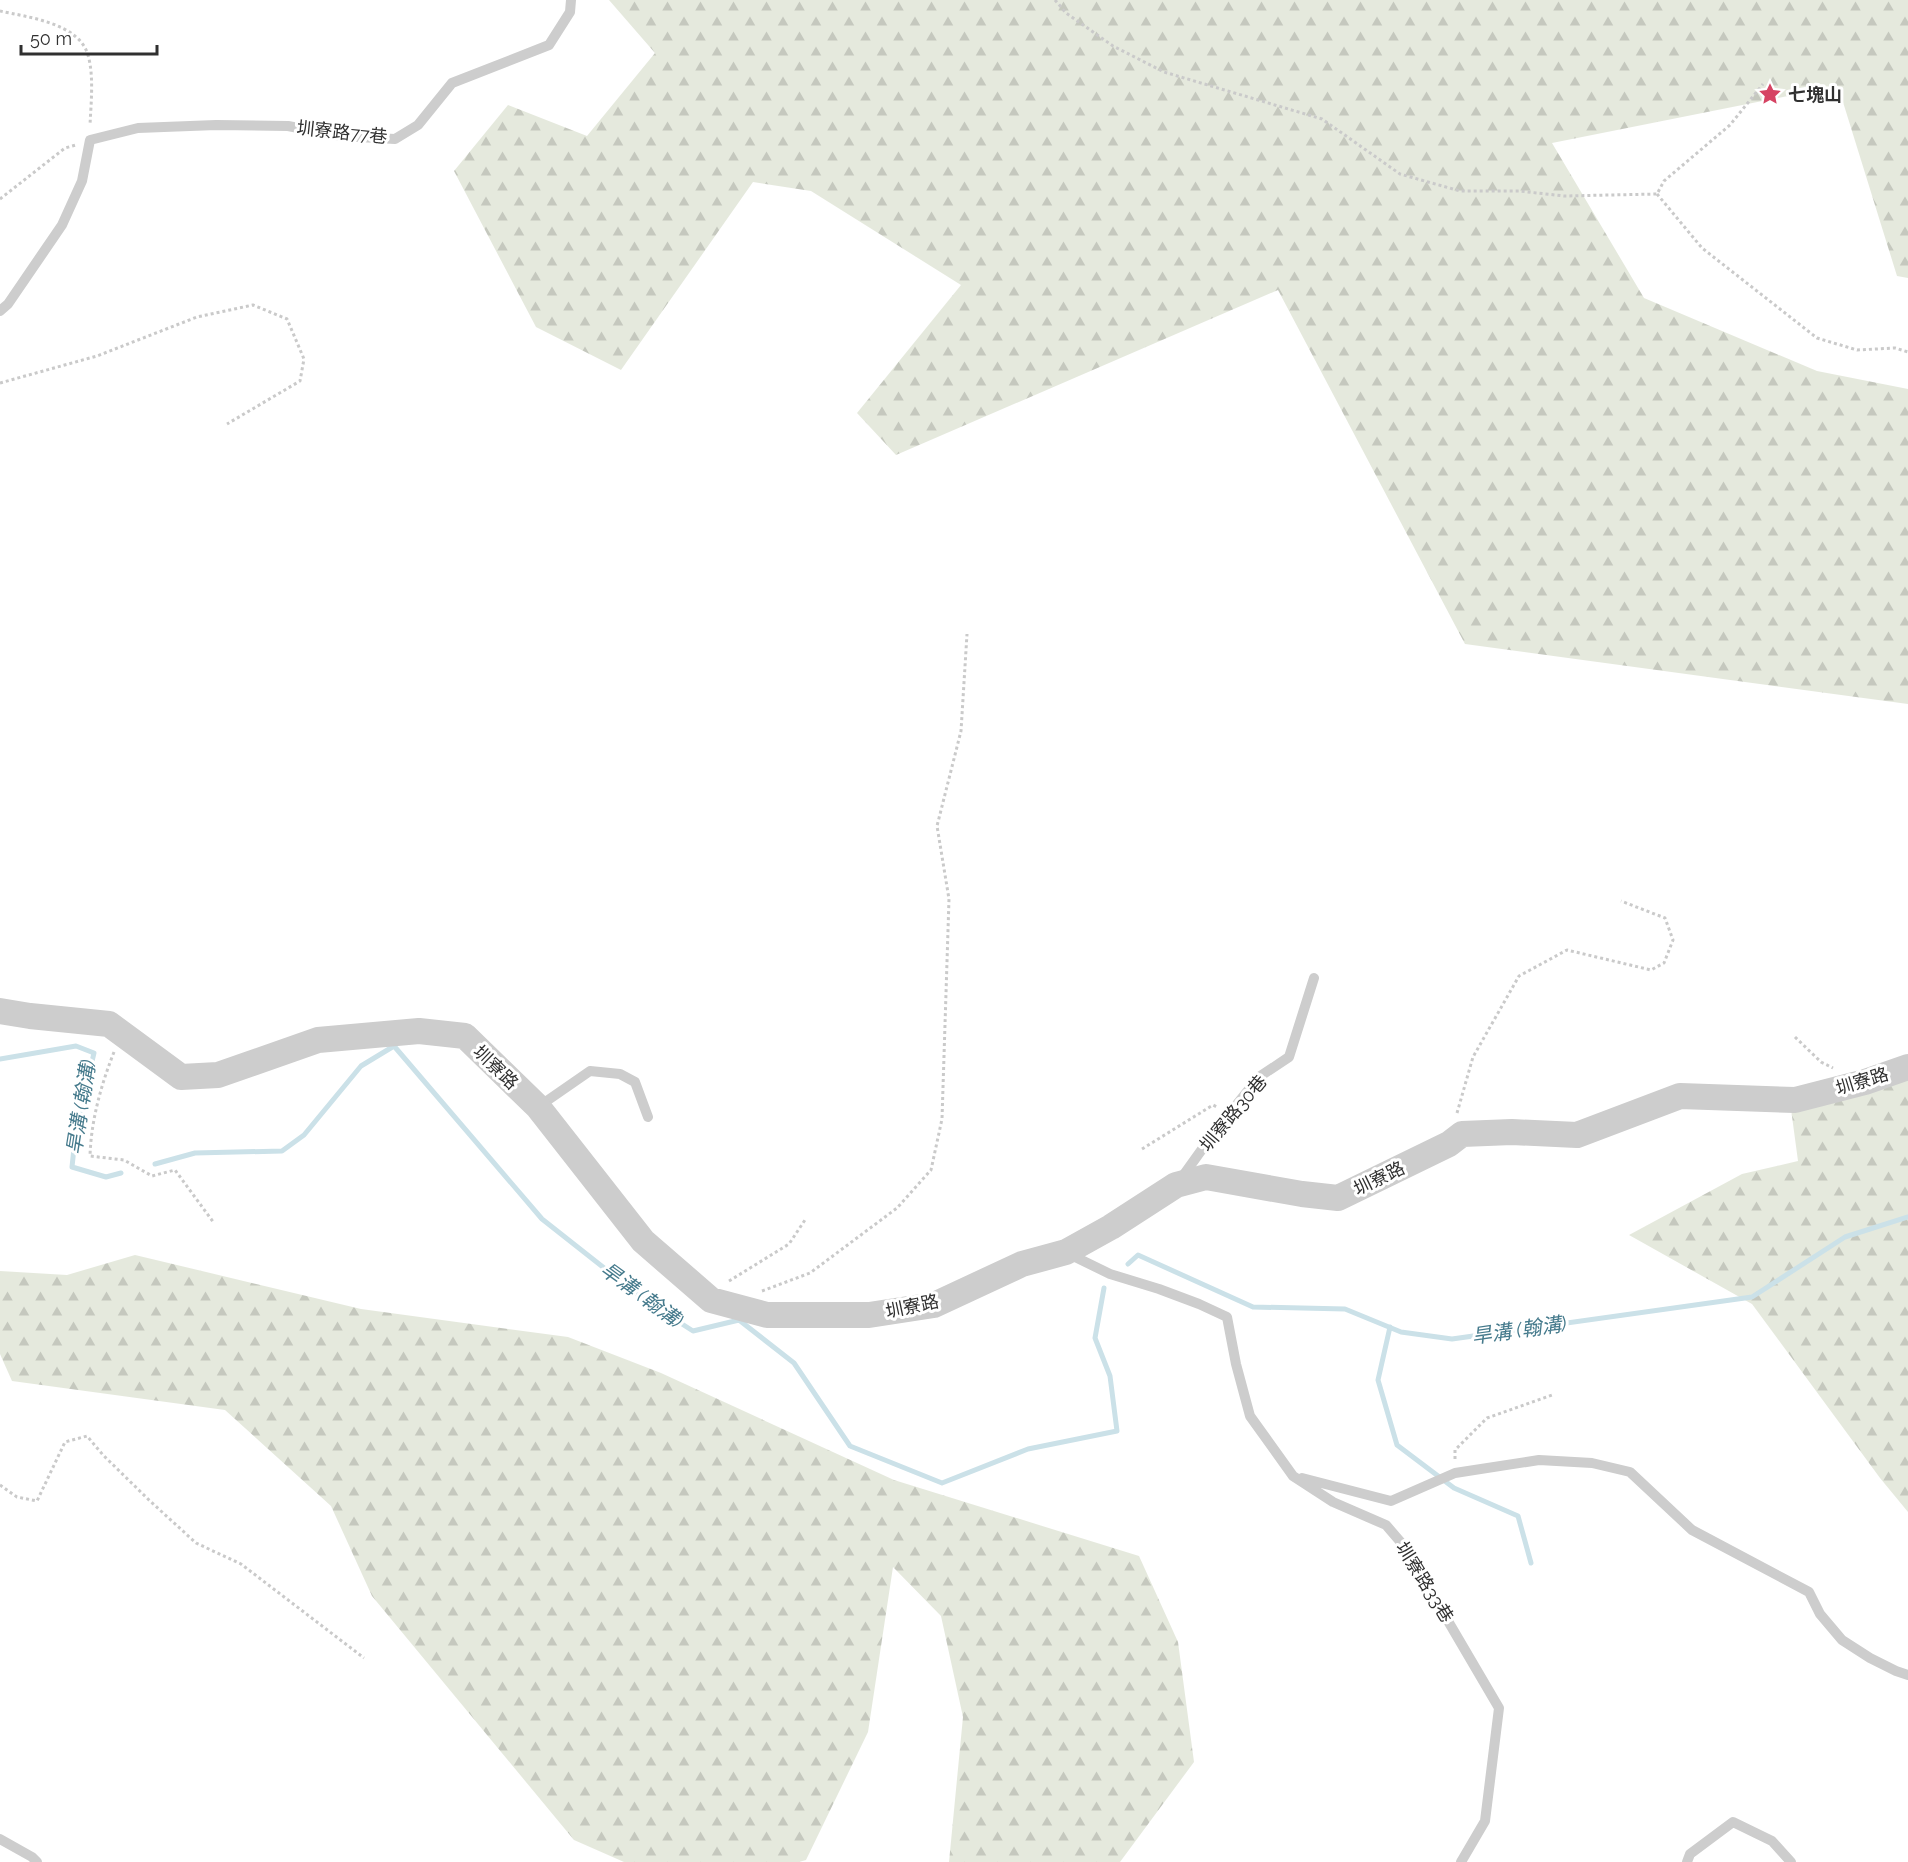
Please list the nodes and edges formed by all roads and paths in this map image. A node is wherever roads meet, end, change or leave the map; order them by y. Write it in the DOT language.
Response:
graph roads {
  1 [pos="571,0"];
  2 [pos="1055,0"];
  3 [pos="0,11"];
  4 [pos="1763,84"];
  5 [pos="90,140"];
  6 [pos="1657,194"];
  7 [pos="0,199"];
  8 [pos="0,311"];
  9 [pos="1908,352"];
  10 [pos="0,383"];
  11 [pos="227,424"];
  12 [pos="967,634"];
  13 [pos="1621,901"];
  14 [pos="1314,978"];
  15 [pos="0,1011"];
  16 [pos="121,1032"];
  17 [pos="1795,1037"];
  18 [pos="1908,1067"];
  19 [pos="1865,1083"];
  20 [pos="538,1107"];
  21 [pos="1228,1115"];
  22 [pos="648,1117"];
  23 [pos="1449,1144"];
  24 [pos="1142,1149"];
  25 [pos="1176,1185"];
  26 [pos="805,1220"];
  27 [pos="214,1223"];
  28 [pos="1066,1252"];
  29 [pos="758,1293"];
  30 [pos="711,1300"];
  31 [pos="1552,1395"];
  32 [pos="1455,1473"];
  33 [pos="1293,1476"];
  34 [pos="0,1485"];
  35 [pos="364,1658"];
  36 [pos="1908,1675"];
  37 [pos="0,1839"];
  38 [pos="37,1862"];
  39 [pos="1461,1862"];
  40 [pos="1687,1862"];
  41 [pos="1791,1862"];
  1 -- 5 [label="lane, 圳寮路77巷"];
  2 -- 6 [label="path"];
  3 -- 5 [label="path"];
  4 -- 6 [label="path"];
  5 -- 7 [label="path"];
  5 -- 8 [label="lane"];
  6 -- 9 [label="path"];
  10 -- 11 [label="path"];
  12 -- 29 [label="path"];
  13 -- 23 [label="path"];
  14 -- 21 [label="lane, 圳寮路30巷"];
  15 -- 16 [label="street, 圳寮路"];
  16 -- 20 [label="street, 圳寮路"];
  16 -- 27 [label="path"];
  17 -- 19 [label="path"];
  18 -- 19 [label="street, 圳寮路"];
  19 -- 23 [label="street, 圳寮路"];
  20 -- 22 [label="lane"];
  20 -- 30 [label="street, 圳寮路"];
  21 -- 24 [label="path"];
  21 -- 25 [label="lane, 圳寮路30巷"];
  23 -- 25 [label="street, 圳寮路"];
  25 -- 28 [label="street, 圳寮路"];
  26 -- 30 [label="path"];
  28 -- 30 [label="street, 圳寮路"];
  28 -- 33 [label="lane, 圳寮路33巷"];
  31 -- 32 [label="path"];
  32 -- 33 [label="lane"];
  32 -- 36 [label="lane"];
  33 -- 39 [label="lane, 圳寮路33巷"];
  34 -- 35 [label="path"];
  37 -- 38 [label="lane"];
  40 -- 41 [label="lane"];
}
